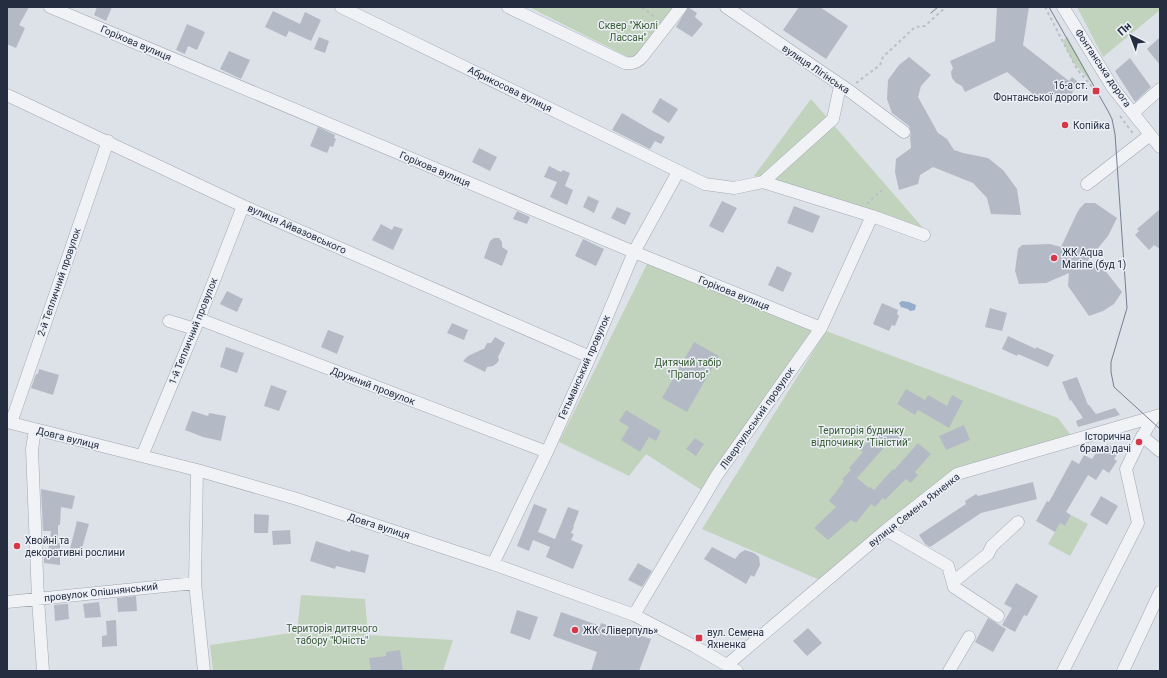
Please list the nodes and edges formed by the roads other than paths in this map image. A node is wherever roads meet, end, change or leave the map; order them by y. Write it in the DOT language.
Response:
graph roads {
  1 [pos="50,7"];
  2 [pos="341,7"];
  3 [pos="502,7"];
  4 [pos="508,7"];
  5 [pos="681,7"];
  6 [pos="726,7"];
  7 [pos="1063,7"];
  8 [pos="840,86"];
  9 [pos="1160,89"];
  10 [pos="7,95"];
  11 [pos="1133,113"];
  12 [pos="904,132"];
  13 [pos="1150,134"];
  14 [pos="108,141"];
  15 [pos="1160,147"];
  16 [pos="678,172"];
  17 [pos="763,182"];
  18 [pos="1087,184"];
  19 [pos="243,206"];
  20 [pos="872,216"];
  21 [pos="924,235"];
  22 [pos="634,252"];
  23 [pos="169,320"];
  24 [pos="197,324"];
  25 [pos="821,328"];
  26 [pos="590,357"];
  27 [pos="1157,416"];
  28 [pos="9,423"];
  29 [pos="35,430"];
  30 [pos="1142,436"];
  31 [pos="1160,451"];
  32 [pos="547,452"];
  33 [pos="142,456"];
  34 [pos="197,470"];
  35 [pos="1018,522"];
  36 [pos="886,530"];
  37 [pos="493,564"];
  38 [pos="953,582"];
  39 [pos="195,583"];
  40 [pos="1160,592"];
  41 [pos="38,599"];
  42 [pos="7,602"];
  43 [pos="634,615"];
  44 [pos="998,616"];
  45 [pos="969,637"];
  46 [pos="732,668"];
  47 [pos="43,671"];
  48 [pos="204,671"];
  49 [pos="949,671"];
  50 [pos="1064,671"];
  51 [pos="1123,671"];
  1 -- 22 [label="street, Горіхова вулиця"];
  2 -- 16 [label="street, Абрикосова вулиця"];
  3 -- 4 [label="street"];
  4 -- 5 [label="street"];
  6 -- 8 [label="street, вулиця Лігінська"];
  7 -- 11 [label="street, Фонтанська дорога"];
  8 -- 12 [label="street, вулиця Лігінська"];
  8 -- 17 [label="street"];
  9 -- 11 [label="street"];
  10 -- 14 [label="street, вулиця Айвазовського"];
  11 -- 13 [label="street, Фонтанська дорога"];
  13 -- 15 [label="street, Фонтанська дорога"];
  13 -- 18 [label="street"];
  14 -- 19 [label="street, вулиця Айвазовського"];
  14 -- 28 [label="street, 2-й Тепличний провулок"];
  16 -- 17 [label="street, Абрикосова вулиця"];
  16 -- 22 [label="street, Гетьманський провулок"];
  17 -- 20 [label="street"];
  19 -- 24 [label="street, 1-й Тепличний провулок"];
  19 -- 26 [label="street, вулиця Айвазовського"];
  20 -- 21 [label="street"];
  20 -- 25 [label="street, Ліверпульський провулок"];
  22 -- 25 [label="street, Горіхова вулиця"];
  22 -- 26 [label="street, Гетьманський провулок"];
  23 -- 24 [label="street, Дружний провулок"];
  24 -- 32 [label="street, Дружний провулок"];
  24 -- 33 [label="street, 1-й Тепличний провулок"];
  25 -- 43 [label="street, Ліверпульський провулок"];
  26 -- 32 [label="street, Гетьманський провулок"];
  27 -- 30 [label="street"];
  27 -- 36 [label="street, вулиця Семена Яхненка"];
  28 -- 29 [label="street, Довга вулиця"];
  29 -- 33 [label="street, Довга вулиця"];
  29 -- 41 [label="street"];
  30 -- 31 [label="street"];
  30 -- 50 [label="street"];
  32 -- 37 [label="street, Гетьманський провулок"];
  33 -- 34 [label="street, Довга вулиця"];
  34 -- 37 [label="street, Довга вулиця"];
  34 -- 39 [label="street"];
  35 -- 38 [label="street"];
  36 -- 38 [label="street"];
  36 -- 46 [label="street, вулиця Семена Яхненка"];
  37 -- 43 [label="street, Довга вулиця"];
  38 -- 44 [label="street"];
  39 -- 41 [label="street, провулок Опішнянський"];
  39 -- 48 [label="street"];
  40 -- 51 [label="street"];
  41 -- 42 [label="street, провулок Опішнянський"];
  41 -- 47 [label="street"];
  43 -- 46 [label="street, Довга вулиця"];
  45 -- 49 [label="street"];
}
